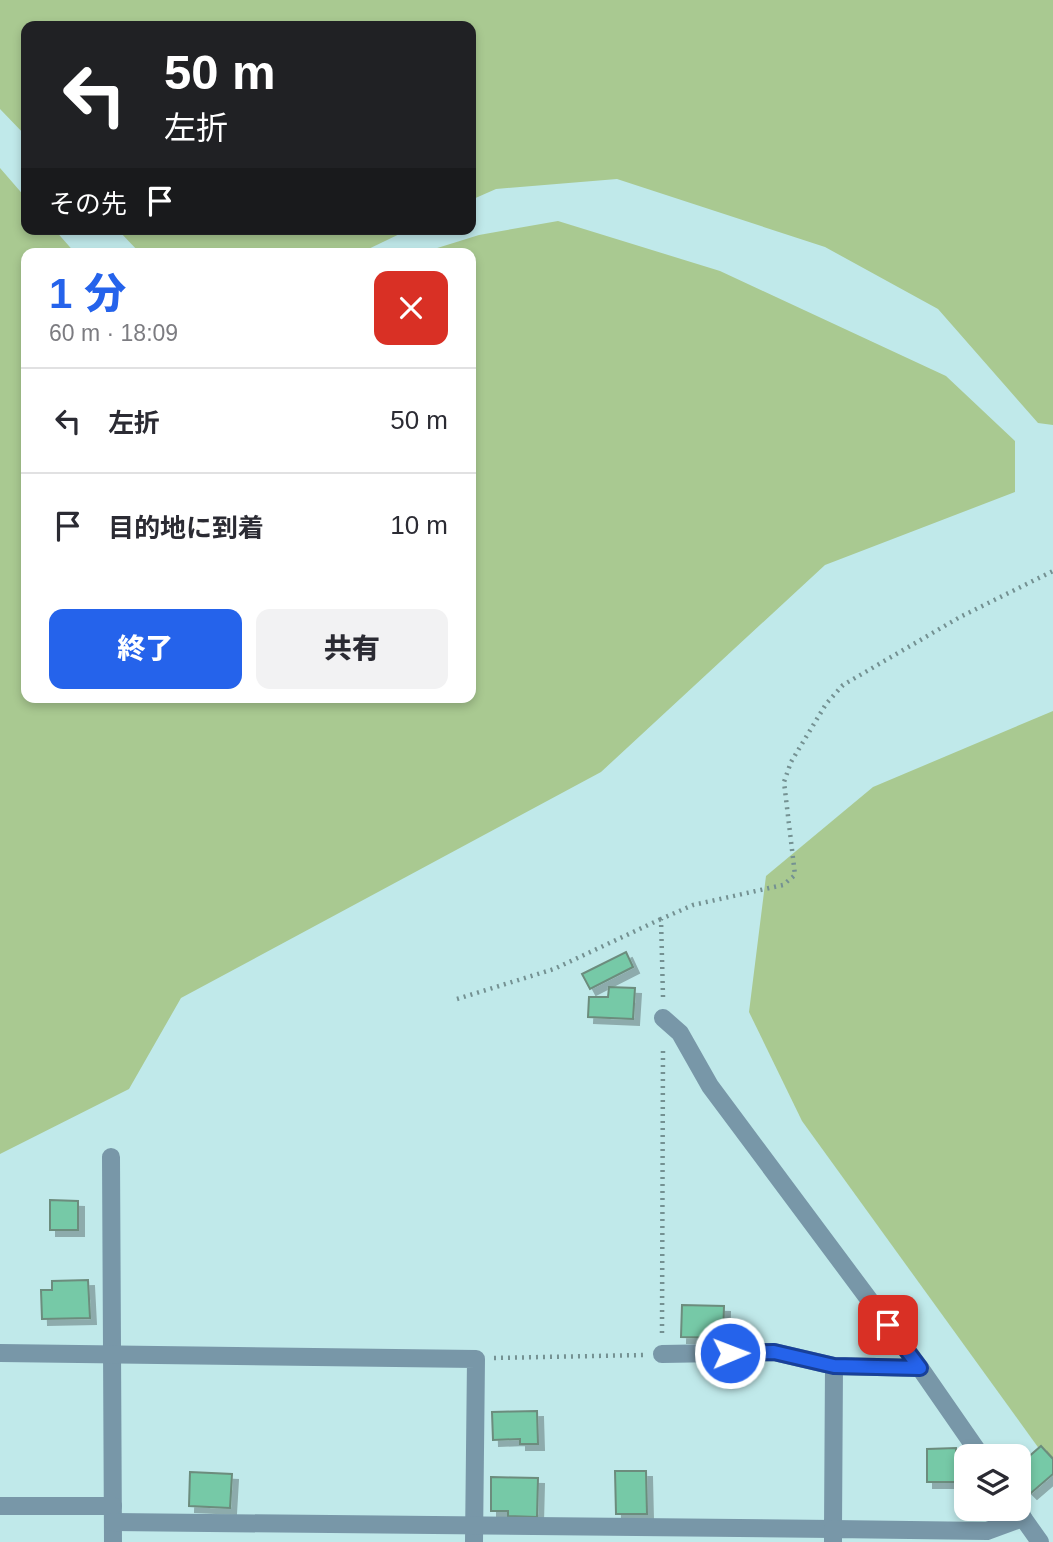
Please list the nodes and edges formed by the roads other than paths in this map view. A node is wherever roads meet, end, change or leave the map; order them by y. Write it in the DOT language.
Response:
graph roads {
  1 [pos="663,1018"];
  2 [pos="111,1157"];
  3 [pos="0,1353"];
  4 [pos="113,1353"];
  5 [pos="662,1354"];
  6 [pos="834,1366"];
  7 [pos="920,1368"];
  8 [pos="973,1444"];
  9 [pos="0,1506"];
  10 [pos="113,1514"];
  11 [pos="1005,1521"];
  12 [pos="1026,1521"];
  13 [pos="474,1534"];
  14 [pos="833,1535"];
  15 [pos="113,1542"];
  16 [pos="1040,1542"];
  1 -- 7 [label="street"];
  2 -- 4 [label="street"];
  3 -- 4 [label="street"];
  4 -- 10 [label="street"];
  4 -- 13 [label="street"];
  5 -- 6 [label="street"];
  6 -- 7 [label="street"];
  6 -- 14 [label="street"];
  7 -- 8 [label="street"];
  9 -- 10 [label="street"];
  10 -- 13 [label="street"];
  10 -- 15 [label="street"];
  11 -- 14 [label="street"];
  12 -- 16 [label="street"];
  13 -- 14 [label="street"];
}
